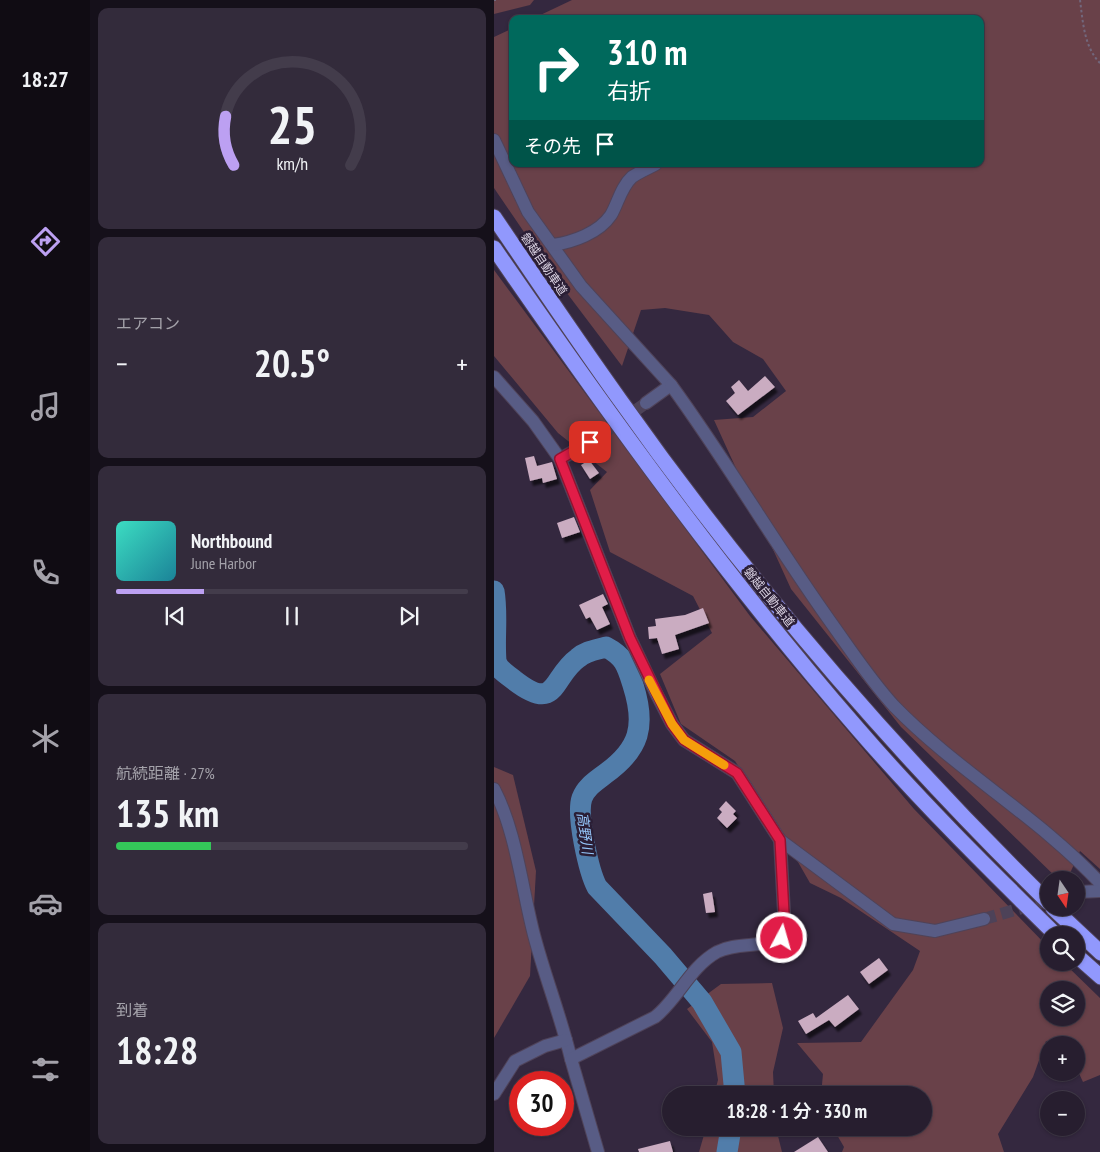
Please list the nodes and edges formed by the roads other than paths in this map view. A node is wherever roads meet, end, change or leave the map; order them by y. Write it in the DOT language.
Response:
graph roads {
  1 [pos="494,140"];
  2 [pos="651,167"];
  3 [pos="494,217"];
  4 [pos="553,245"];
  5 [pos="494,248"];
  6 [pos="494,377"];
  7 [pos="671,385"];
  8 [pos="646,403"];
  9 [pos="590,442"];
  10 [pos="560,459"];
  11 [pos="494,789"];
  12 [pos="780,840"];
  13 [pos="1100,884"];
  14 [pos="1100,891"];
  15 [pos="1085,892"];
  16 [pos="1040,894"];
  17 [pos="1061,916"];
  18 [pos="984,918"];
  19 [pos="1047,926"];
  20 [pos="1100,953"];
  21 [pos="1085,963"];
  22 [pos="1100,977"];
  23 [pos="566,1040"];
  24 [pos="571,1059"];
  25 [pos="494,1094"];
  26 [pos="598,1152"];
  1 -- 4 [label="street"];
  2 -- 4 [label="street"];
  3 -- 16 [label="highway, 磐越自動車道"];
  4 -- 7 [label="street"];
  5 -- 19 [label="highway, 磐越自動車道"];
  6 -- 10 [label="street"];
  7 -- 8 [label="street"];
  7 -- 13 [label="street"];
  9 -- 10 [label="street"];
  10 -- 12 [label="street"];
  11 -- 23 [label="street"];
  12 -- 18 [label="street"];
  12 -- 24 [label="street"];
  14 -- 15 [label="street"];
  17 -- 20 [label="highway"];
  21 -- 22 [label="highway"];
  23 -- 24 [label="street"];
  23 -- 25 [label="street"];
  24 -- 26 [label="street"];
}
